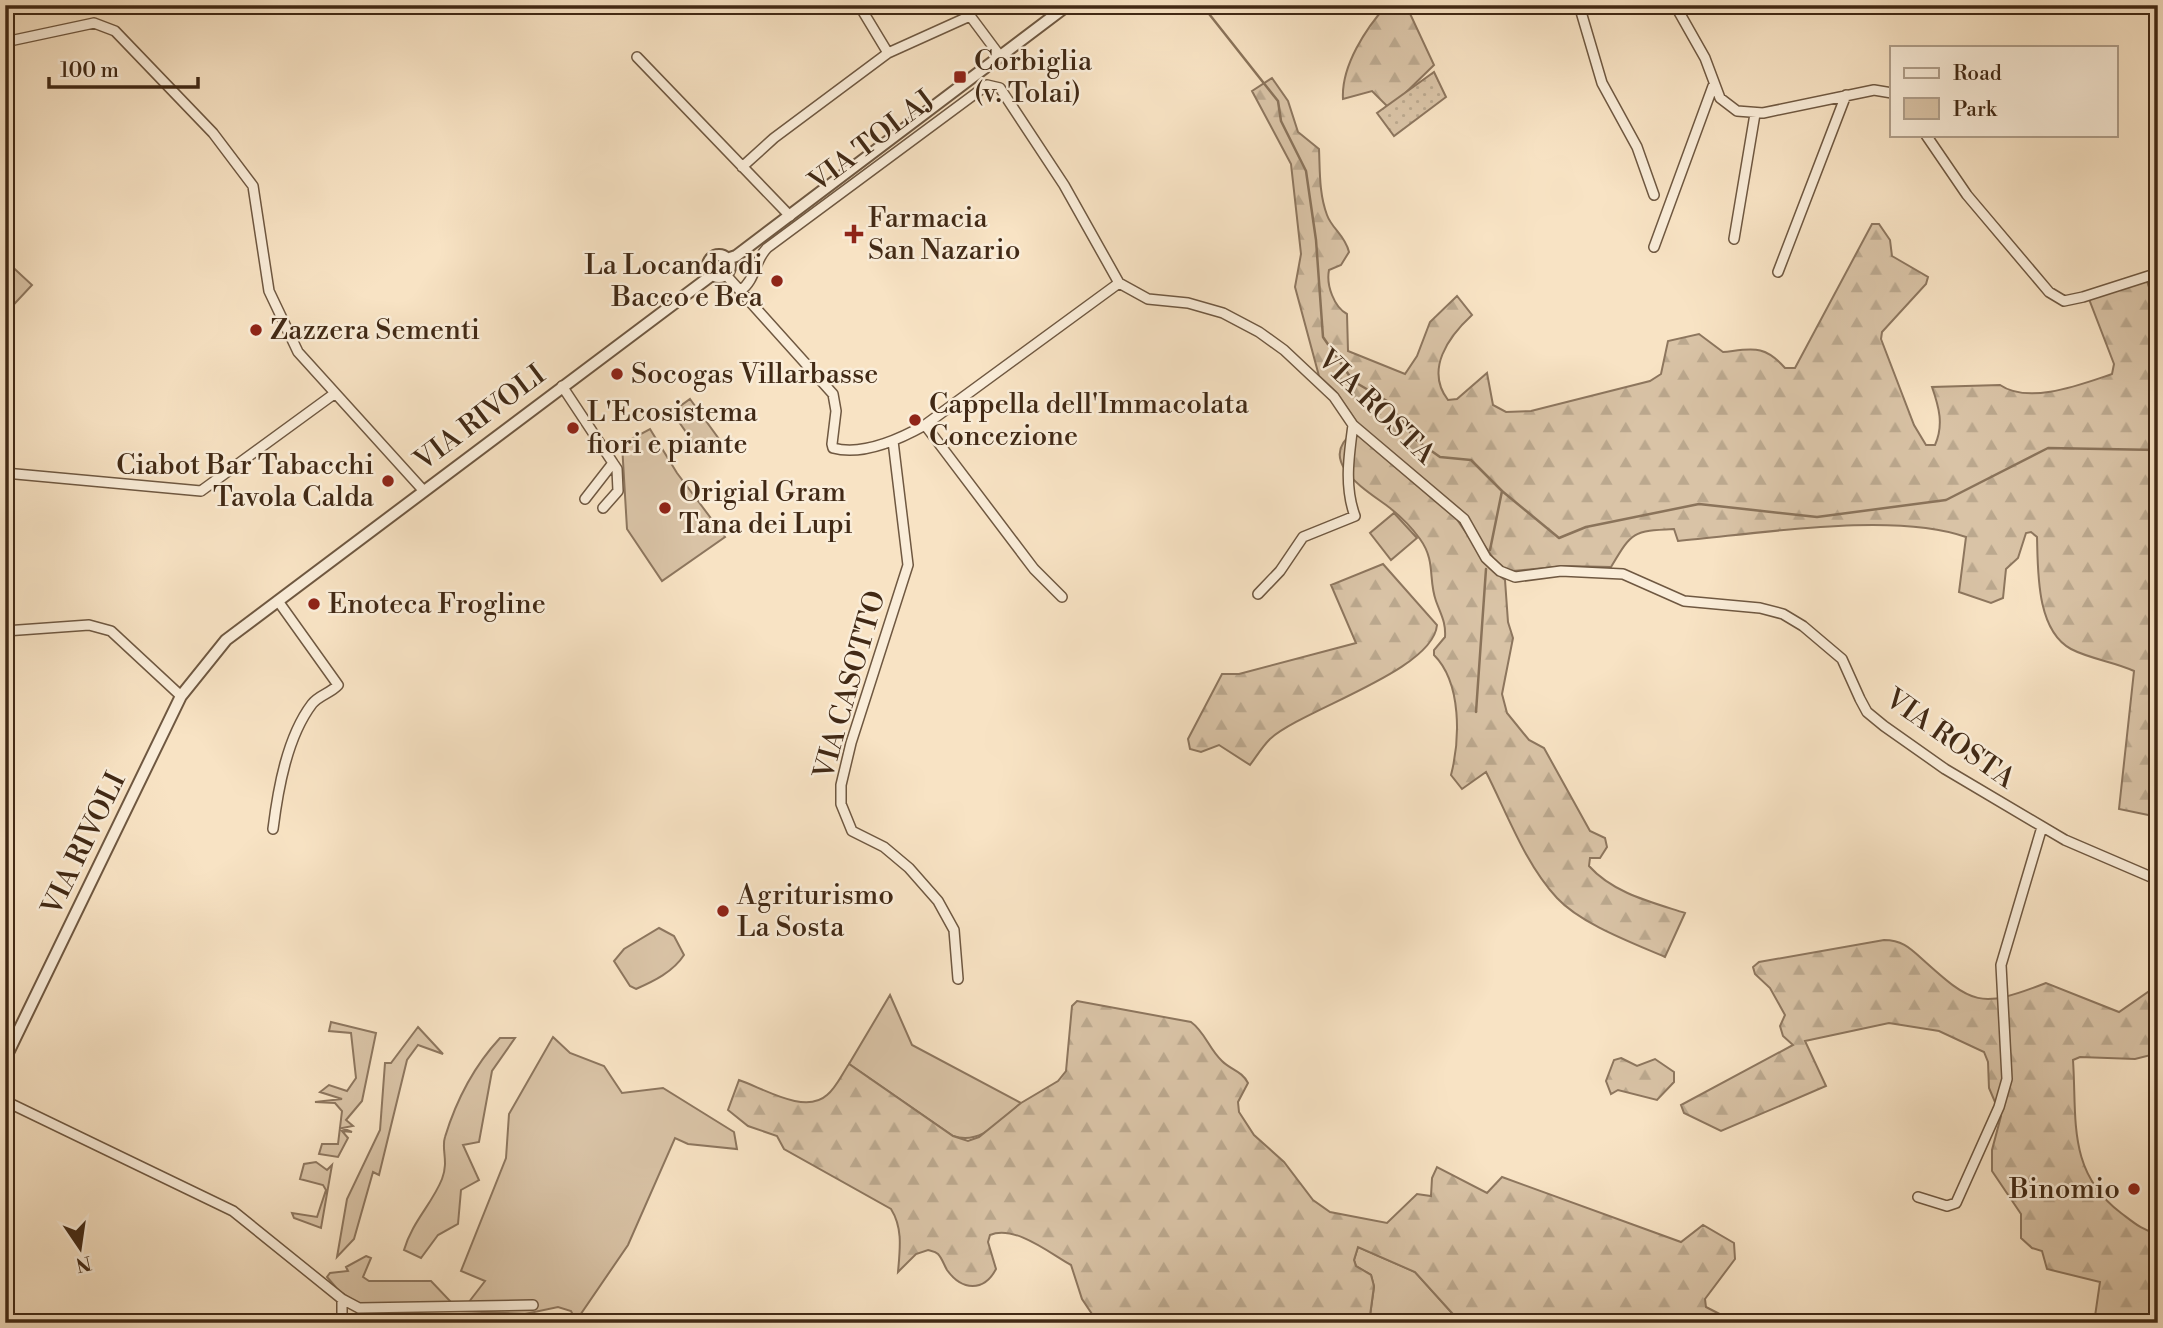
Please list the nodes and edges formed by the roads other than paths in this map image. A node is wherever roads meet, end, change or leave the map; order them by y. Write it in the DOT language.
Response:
graph roads {
  1 [pos="859,5"];
  2 [pos="962,5"];
  3 [pos="1068,5"];
  4 [pos="1579,5"];
  5 [pos="1675,5"];
  6 [pos="970,16"];
  7 [pos="5,41"];
  8 [pos="888,53"];
  9 [pos="637,57"];
  10 [pos="1000,57"];
  11 [pos="1713,86"];
  12 [pos="1890,93"];
  13 [pos="1846,95"];
  14 [pos="1755,114"];
  15 [pos="1927,136"];
  16 [pos="742,167"];
  17 [pos="1654,195"];
  18 [pos="790,216"];
  19 [pos="1734,239"];
  20 [pos="1654,247"];
  21 [pos="727,259"];
  22 [pos="1778,272"];
  23 [pos="2158,273"];
  24 [pos="712,275"];
  25 [pos="726,275"];
  26 [pos="1119,282"];
  27 [pos="740,291"];
  28 [pos="562,386"];
  29 [pos="334,394"];
  30 [pos="925,425"];
  31 [pos="1353,425"];
  32 [pos="893,440"];
  33 [pos="614,463"];
  34 [pos="5,473"];
  35 [pos="423,490"];
  36 [pos="585,499"];
  37 [pos="603,508"];
  38 [pos="1258,594"];
  39 [pos="1062,597"];
  40 [pos="278,601"];
  41 [pos="5,631"];
  42 [pos="181,696"];
  43 [pos="2042,827"];
  44 [pos="273,829"];
  45 [pos="2158,880"];
  46 [pos="958,979"];
  47 [pos="5,1059"];
  48 [pos="5,1101"];
  49 [pos="1917,1197"];
  50 [pos="342,1299"];
  51 [pos="533,1305"];
  52 [pos="342,1323"];
  1 -- 8 [label="street"];
  2 -- 6 [label="street"];
  3 -- 10 [label="street, VIA RIVOLI"];
  4 -- 17 [label="street"];
  5 -- 11 [label="street"];
  6 -- 8 [label="street"];
  6 -- 10 [label="street"];
  7 -- 29 [label="street"];
  8 -- 16 [label="street"];
  9 -- 16 [label="street"];
  10 -- 18 [label="street, VIA RIVOLI"];
  11 -- 14 [label="street"];
  11 -- 20 [label="street"];
  12 -- 13 [label="street"];
  13 -- 14 [label="street"];
  13 -- 22 [label="street"];
  14 -- 19 [label="street"];
  15 -- 23 [label="street"];
  16 -- 18 [label="street"];
  18 -- 21 [label="street, VIA RIVOLI"];
  21 -- 24 [label="street, VIA RIVOLI"];
  21 -- 25 [label="street"];
  24 -- 25 [label="street"];
  24 -- 28 [label="street, VIA RIVOLI"];
  25 -- 27 [label="street"];
  26 -- 27 [label="street, VIA TOLAJ"];
  26 -- 30 [label="street"];
  26 -- 31 [label="street, VIA ROSTA"];
  27 -- 32 [label="street"];
  28 -- 33 [label="street"];
  28 -- 35 [label="street, VIA RIVOLI"];
  29 -- 34 [label="street"];
  29 -- 35 [label="street"];
  30 -- 32 [label="street"];
  30 -- 39 [label="street"];
  31 -- 38 [label="street"];
  31 -- 43 [label="street, VIA ROSTA"];
  32 -- 46 [label="street, VIA CASOTTO"];
  33 -- 36 [label="street"];
  33 -- 37 [label="street"];
  35 -- 40 [label="street, VIA RIVOLI"];
  40 -- 42 [label="street, VIA RIVOLI"];
  40 -- 44 [label="street"];
  41 -- 42 [label="street"];
  42 -- 47 [label="street, VIA RIVOLI"];
  43 -- 45 [label="street, VIA ROSTA"];
  43 -- 49 [label="street"];
  48 -- 50 [label="street"];
  50 -- 51 [label="street"];
  50 -- 52 [label="street"];
}
